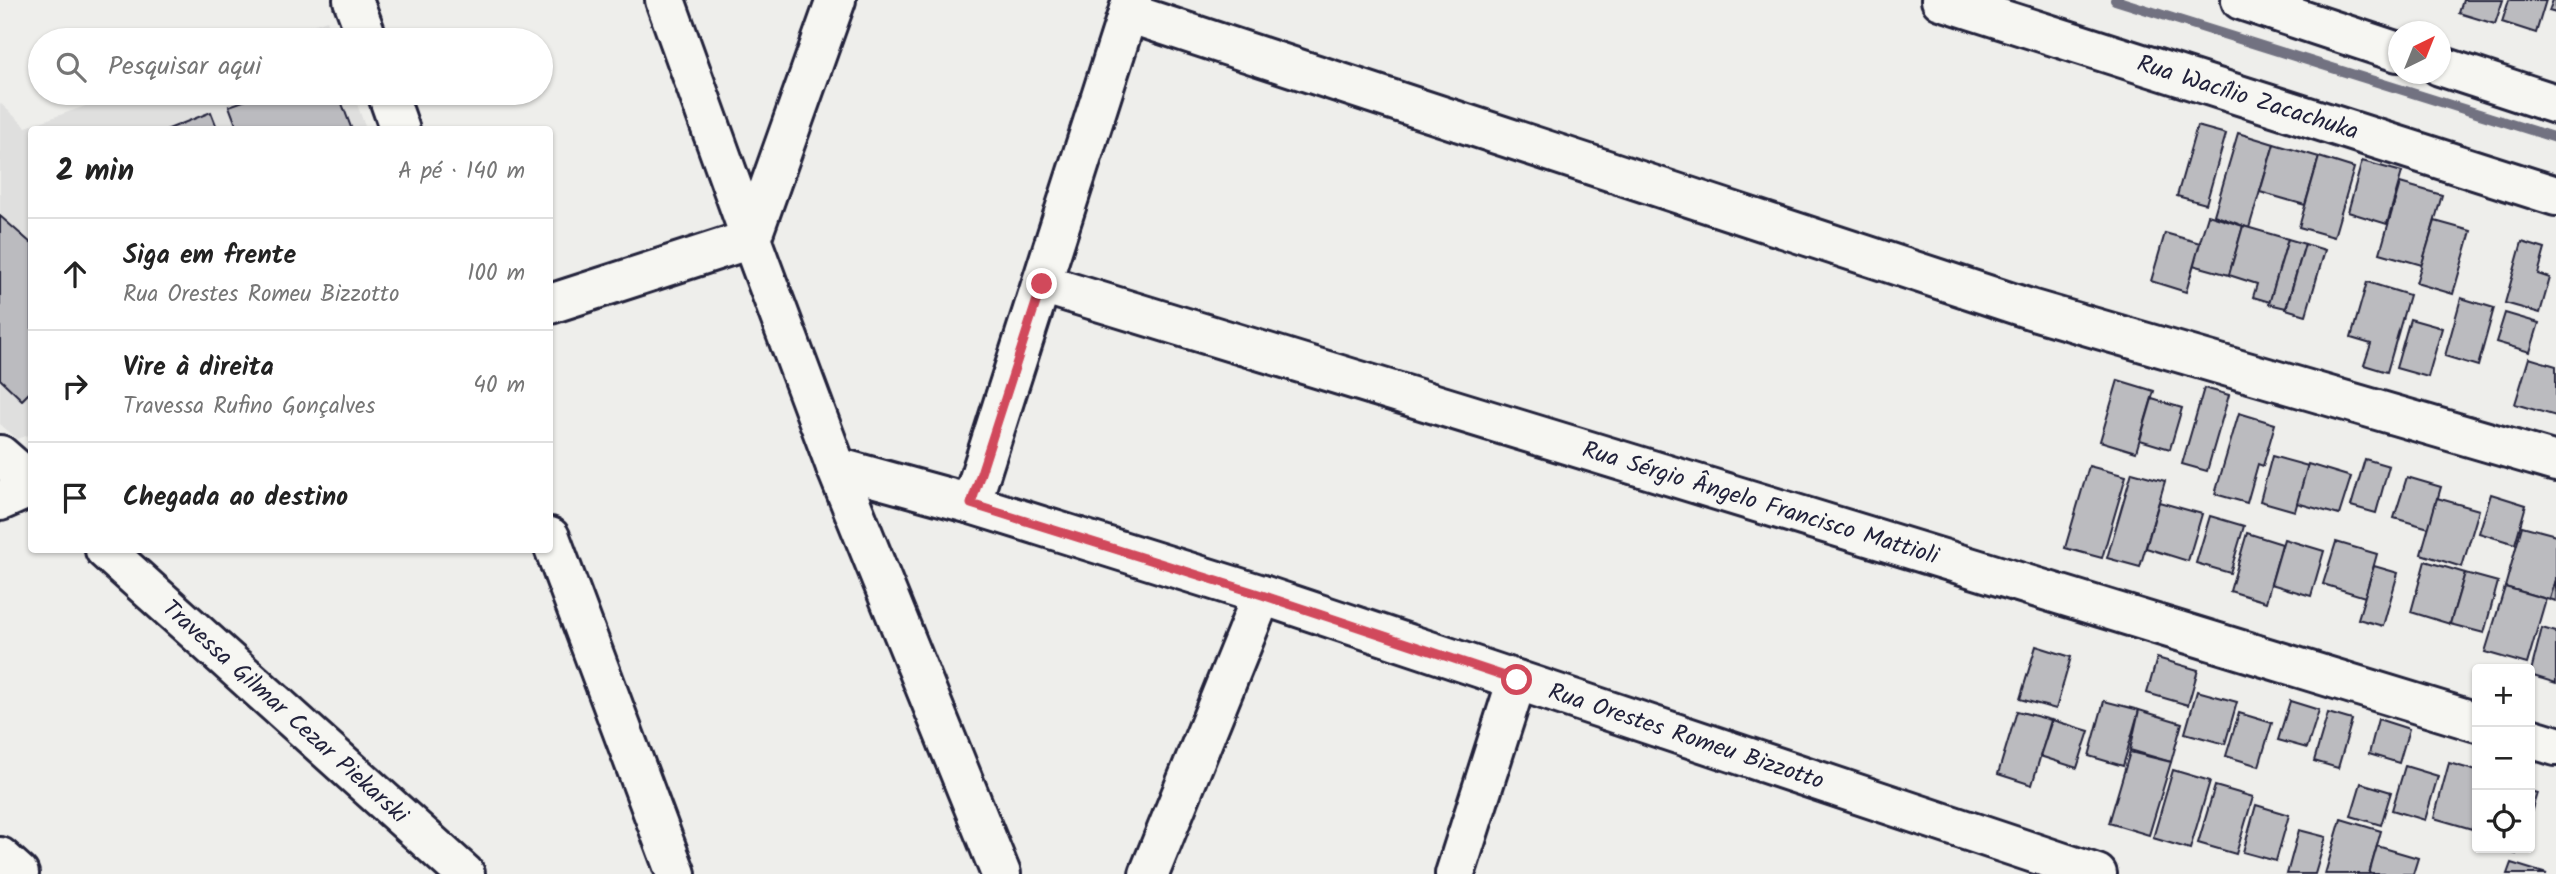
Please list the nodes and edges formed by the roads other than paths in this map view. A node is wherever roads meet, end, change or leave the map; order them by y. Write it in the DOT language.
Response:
graph roads {
  1 [pos="354,0"];
  2 [pos="665,0"];
  3 [pos="836,0"];
  4 [pos="1941,0"];
  5 [pos="2241,0"];
  6 [pos="1130,6"];
  7 [pos="364,28"];
  8 [pos="2388,48"];
  9 [pos="2451,69"];
  10 [pos="2556,104"];
  11 [pos="391,105"];
  12 [pos="399,126"];
  13 [pos="2556,196"];
  14 [pos="751,239"];
  15 [pos="1042,284"];
  16 [pos="553,303"];
  17 [pos="0,455"];
  18 [pos="2556,462"];
  19 [pos="836,467"];
  20 [pos="28,481"];
  21 [pos="28,487"];
  22 [pos="0,500"];
  23 [pos="971,504"];
  24 [pos="553,545"];
  25 [pos="108,553"];
  26 [pos="1262,595"];
  27 [pos="1517,680"];
  28 [pos="2472,720"];
  29 [pos="2535,740"];
  30 [pos="2556,746"];
  31 [pos="0,857"];
  32 [pos="19,874"];
  33 [pos="465,874"];
  34 [pos="677,874"];
  35 [pos="1002,874"];
  36 [pos="1149,874"];
  37 [pos="1455,874"];
  38 [pos="2097,874"];
  1 -- 7 [label="street"];
  2 -- 14 [label="street"];
  3 -- 14 [label="street"];
  4 -- 13 [label="street, Rua Wacílio Zacachuka"];
  5 -- 8 [label="street"];
  6 -- 15 [label="street"];
  6 -- 18 [label="street"];
  9 -- 10 [label="street"];
  11 -- 12 [label="street"];
  14 -- 16 [label="street"];
  14 -- 19 [label="street"];
  15 -- 23 [label="street"];
  15 -- 28 [label="street, Rua Sérgio Ângelo Francisco Mattioli"];
  17 -- 20 [label="street"];
  19 -- 23 [label="street, Rua Orestes Romeu Bizzotto"];
  19 -- 35 [label="street"];
  21 -- 22 [label="street"];
  23 -- 26 [label="street, Rua Orestes Romeu Bizzotto"];
  24 -- 34 [label="street"];
  25 -- 33 [label="street, Travessa Gilmar Cezar Piekarski"];
  26 -- 27 [label="street, Rua Orestes Romeu Bizzotto"];
  26 -- 36 [label="street"];
  27 -- 37 [label="street"];
  27 -- 38 [label="street, Rua Orestes Romeu Bizzotto"];
  29 -- 30 [label="street"];
  31 -- 32 [label="street"];
}
